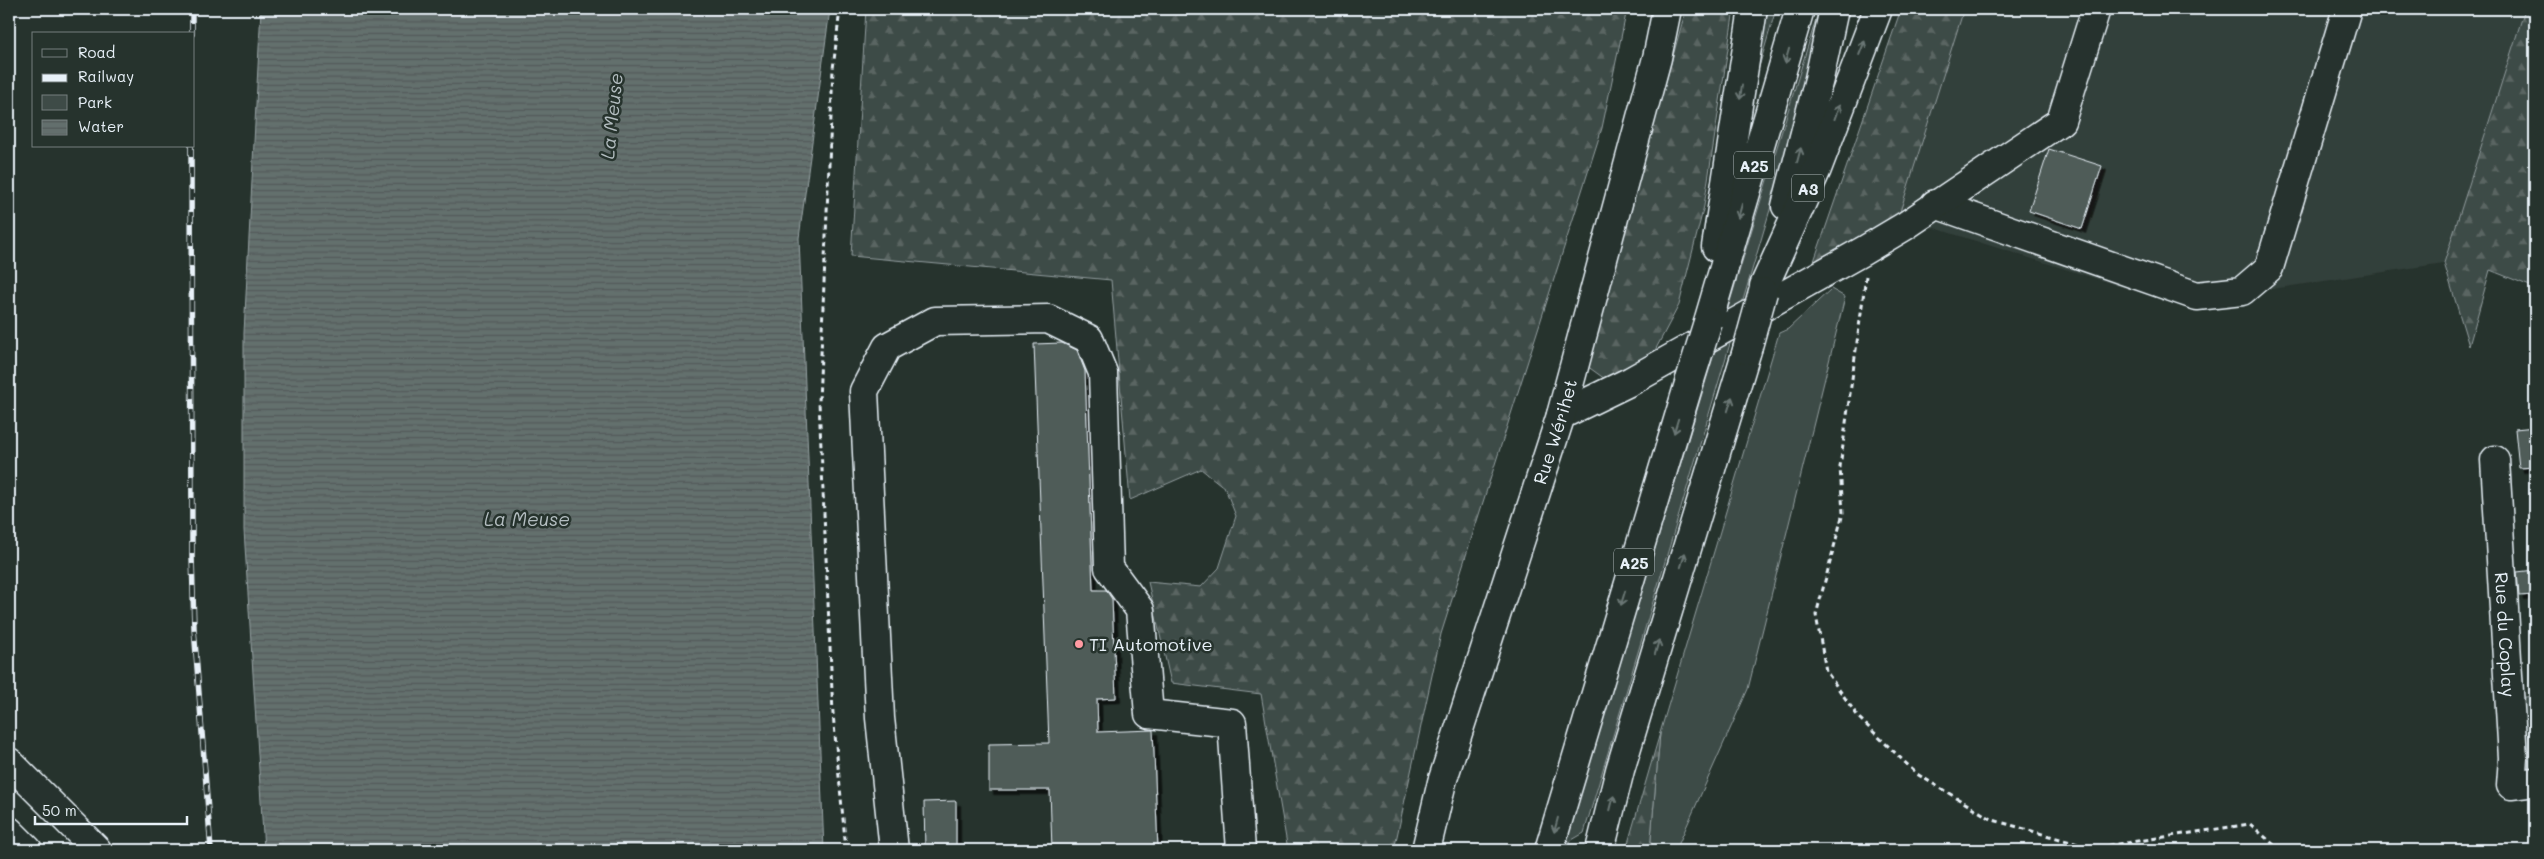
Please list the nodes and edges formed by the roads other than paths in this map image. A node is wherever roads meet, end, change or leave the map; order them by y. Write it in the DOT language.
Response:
graph roads {
  1 [pos="1667,9"];
  2 [pos="1753,9"];
  3 [pos="1800,9"];
  4 [pos="1834,9"];
  5 [pos="1878,9"];
  6 [pos="2096,9"];
  7 [pos="2347,9"];
  8 [pos="1935,204"];
  9 [pos="1764,289"];
  10 [pos="1708,322"];
  11 [pos="1561,415"];
  12 [pos="2495,460"];
  13 [pos="9,762"];
  14 [pos="2535,782"];
  15 [pos="9,831"];
  16 [pos="28,850"];
  17 [pos="96,850"];
  18 [pos="894,850"];
  19 [pos="1241,850"];
  20 [pos="1426,850"];
  21 [pos="1549,850"];
  22 [pos="1600,850"];
  1 -- 11 [label="main road, Rue Wérihet"];
  2 -- 10 [label="main road, one-way"];
  3 -- 10 [label="main road, A25, one-way"];
  9 -- 4 [label="main road, A25, one-way"];
  9 -- 5 [label="main road, A3, one-way"];
  6 -- 8 [label="main road"];
  7 -- 8 [label="main road"];
  8 -- 11 [label="main road"];
  22 -- 9 [label="main road, A25, one-way, bridge"];
  10 -- 21 [label="main road, A25, one-way, bridge"];
  11 -- 20 [label="main road, Rue Wérihet"];
  12 -- 14 [label="main road, Rue du Coplay"];
  13 -- 17 [label="main road"];
  15 -- 16 [label="main road"];
  18 -- 19 [label="main road"];
}
